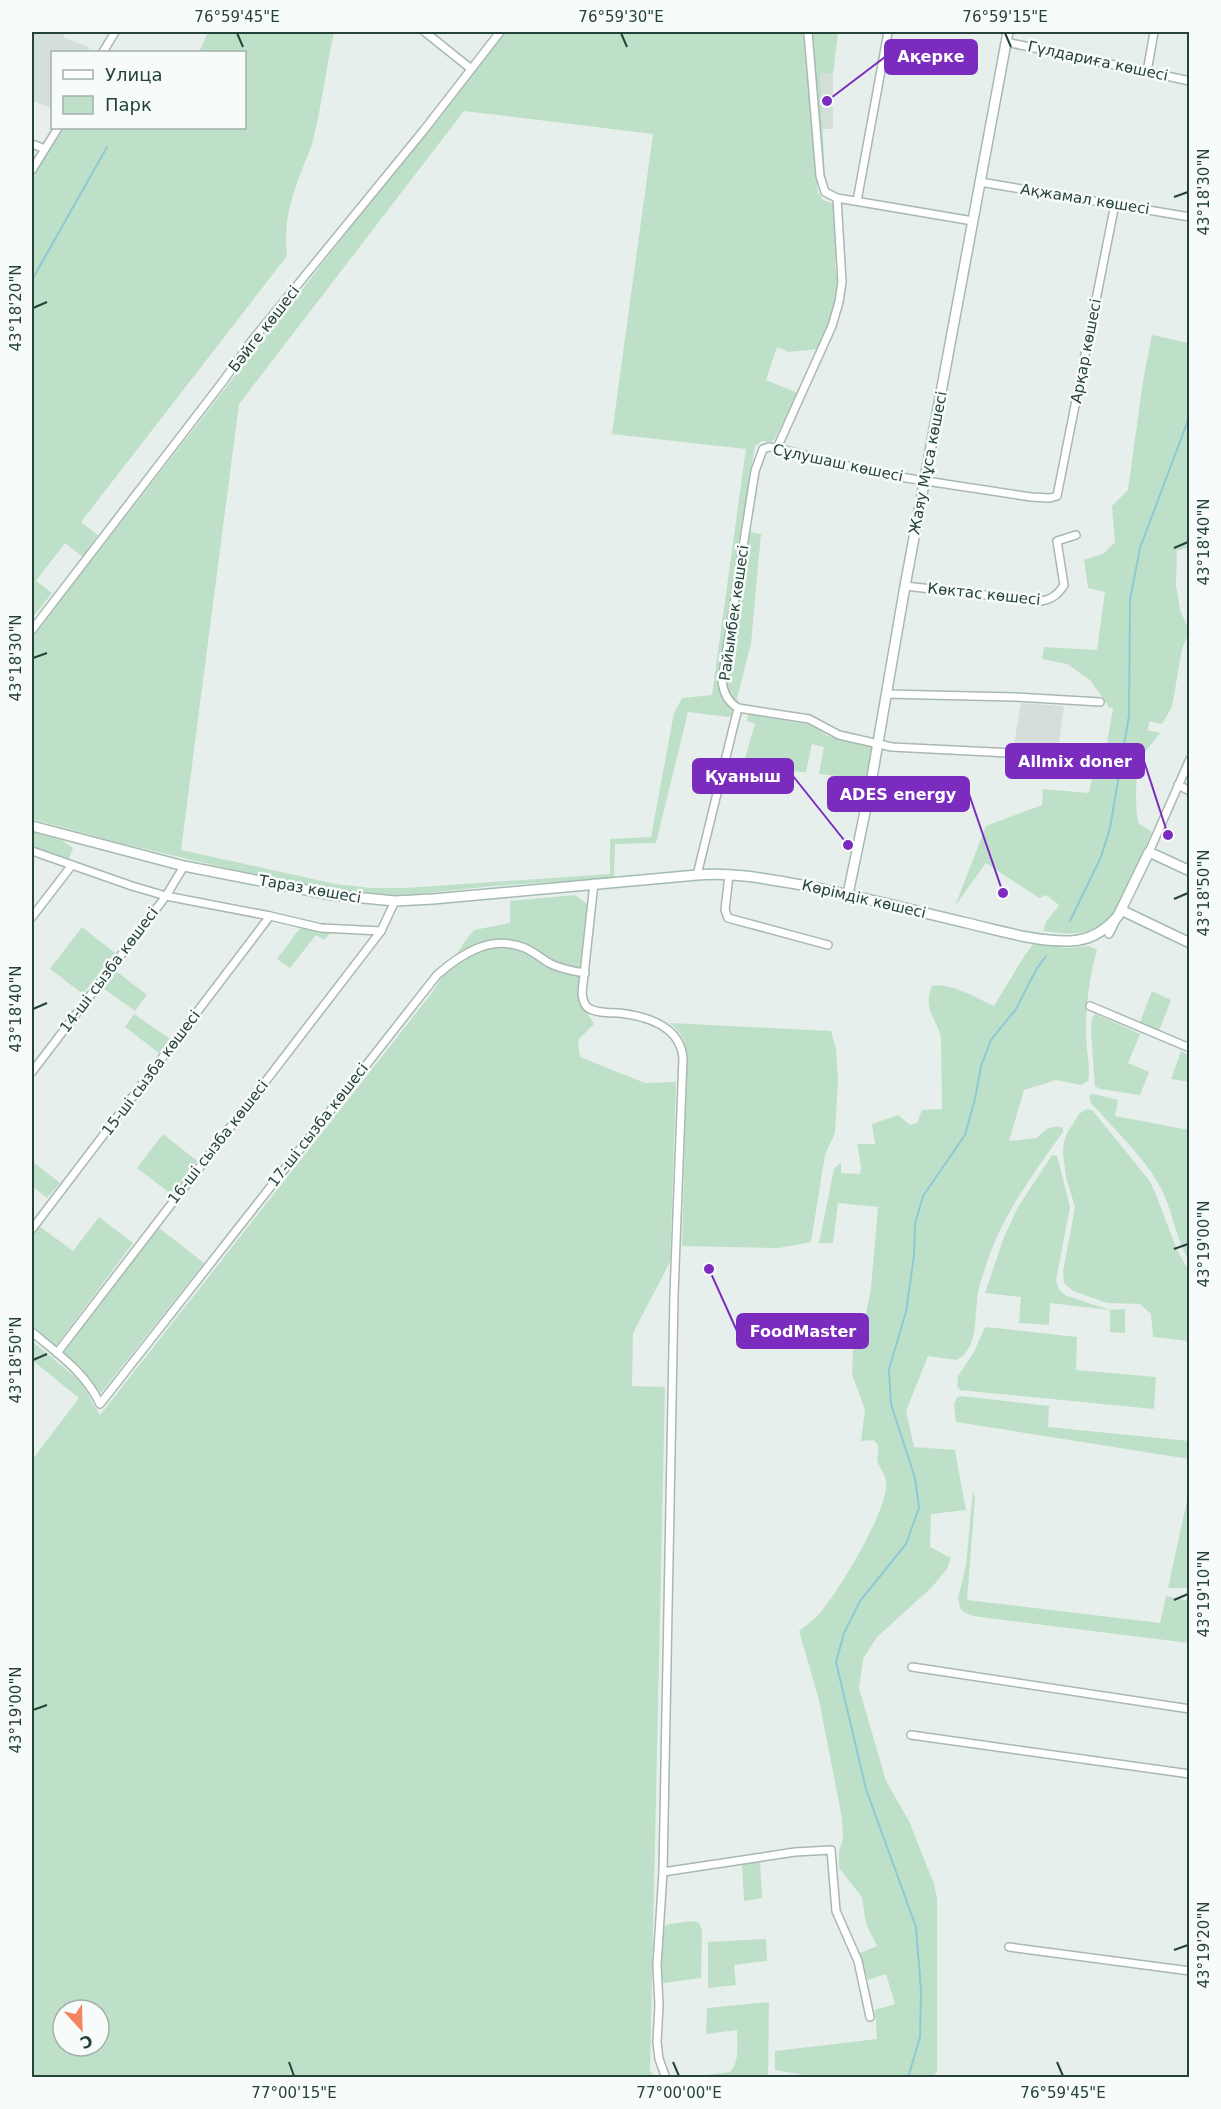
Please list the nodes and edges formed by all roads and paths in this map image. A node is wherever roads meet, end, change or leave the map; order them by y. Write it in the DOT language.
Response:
graph roads {
  1 [pos="115,32"];
  2 [pos="425,32"];
  3 [pos="500,32"];
  4 [pos="808,32"];
  5 [pos="888,32"];
  6 [pos="1008,32"];
  7 [pos="1154,32"];
  8 [pos="1006,42"];
  9 [pos="103,51"];
  10 [pos="470,68"];
  11 [pos="1147,72"];
  12 [pos="1190,81"];
  13 [pos="57,129"];
  14 [pos="32,144"];
  15 [pos="45,149"];
  16 [pos="32,170"];
  17 [pos="980,182"];
  18 [pos="837,198"];
  19 [pos="857,201"];
  20 [pos="1115,204"];
  21 [pos="1190,217"];
  22 [pos="973,221"];
  23 [pos="777,448"];
  24 [pos="763,449"];
  25 [pos="925,481"];
  26 [pos="1056,497"];
  27 [pos="1076,536"];
  28 [pos="905,586"];
  29 [pos="32,630"];
  30 [pos="886,694"];
  31 [pos="1100,702"];
  32 [pos="738,708"];
  33 [pos="878,744"];
  34 [pos="1070,756"];
  35 [pos="1190,759"];
  36 [pos="1178,786"];
  37 [pos="1190,791"];
  38 [pos="32,826"];
  39 [pos="32,851"];
  40 [pos="1149,852"];
  41 [pos="72,865"];
  42 [pos="184,866"];
  43 [pos="1190,871"];
  44 [pos="697,875"];
  45 [pos="729,875"];
  46 [pos="594,884"];
  47 [pos="848,894"];
  48 [pos="166,896"];
  49 [pos="394,901"];
  50 [pos="1120,913"];
  51 [pos="270,916"];
  52 [pos="32,917"];
  53 [pos="381,931"];
  54 [pos="1109,934"];
  55 [pos="1190,943"];
  56 [pos="828,945"];
  57 [pos="585,973"];
  58 [pos="1090,1006"];
  59 [pos="1190,1048"];
  60 [pos="32,1072"];
  61 [pos="32,1229"];
  62 [pos="32,1332"];
  63 [pos="57,1353"];
  64 [pos="912,1667"];
  65 [pos="1190,1709"];
  66 [pos="911,1735"];
  67 [pos="1190,1774"];
  68 [pos="663,1872"];
  69 [pos="1009,1947"];
  70 [pos="1190,1971"];
  71 [pos="870,2017"];
  72 [pos="666,2078"];
  1 -- 9 [label="street"];
  2 -- 10 [label="street"];
  3 -- 10 [label="street, Бәйге көшесі"];
  4 -- 18 [label="street"];
  5 -- 19 [label="street"];
  6 -- 8 [label="street, Жаяу Мұса көшесі"];
  7 -- 11 [label="street"];
  8 -- 11 [label="street, Гүлдариға көшесі"];
  8 -- 17 [label="street, Жаяу Мұса көшесі"];
  10 -- 29 [label="street, Бәйге көшесі"];
  11 -- 12 [label="street, Гүлдариға көшесі"];
  13 -- 15 [label="street"];
  14 -- 15 [label="street"];
  15 -- 16 [label="street"];
  17 -- 20 [label="street, Ақжамал көшесі"];
  17 -- 22 [label="street, Жаяу Мұса көшесі"];
  18 -- 19 [label="street"];
  18 -- 23 [label="street"];
  19 -- 22 [label="street"];
  20 -- 21 [label="street, Ақжамал көшесі"];
  20 -- 26 [label="street, Арқар көшесі"];
  22 -- 25 [label="street, Жаяу Мұса көшесі"];
  23 -- 24 [label="street, Сұлушаш көшесі"];
  23 -- 25 [label="street, Сұлушаш көшесі"];
  24 -- 32 [label="street, Райымбек көшесі"];
  25 -- 26 [label="street, Сұлушаш көшесі"];
  25 -- 28 [label="street, Жаяу Мұса көшесі"];
  27 -- 28 [label="street, Көктас көшесі"];
  28 -- 30 [label="street, Жаяу Мұса көшесі"];
  30 -- 31 [label="street"];
  30 -- 33 [label="street, Жаяу Мұса көшесі"];
  32 -- 33 [label="street"];
  32 -- 44 [label="street"];
  33 -- 34 [label="street"];
  33 -- 47 [label="street, Жаяу Мұса көшесі"];
  35 -- 36 [label="street"];
  36 -- 37 [label="street"];
  36 -- 40 [label="street"];
  38 -- 42 [label="street, Тараз көшесі"];
  39 -- 41 [label="street"];
  40 -- 43 [label="street"];
  40 -- 50 [label="street"];
  41 -- 48 [label="street"];
  41 -- 52 [label="street"];
  42 -- 48 [label="street, 14-ші сызба көшесі"];
  42 -- 49 [label="street, Тараз көшесі"];
  44 -- 45 [label="street, Көрімдік көшесі"];
  44 -- 46 [label="street, Көрімдік көшесі"];
  45 -- 47 [label="street, Көрімдік көшесі"];
  45 -- 56 [label="street"];
  46 -- 49 [label="street, Тараз көшесі"];
  46 -- 57 [label="street"];
  47 -- 50 [label="street, Көрімдік көшесі"];
  48 -- 51 [label="street"];
  48 -- 60 [label="street, 14-ші сызба көшесі"];
  49 -- 53 [label="street, 16-ші сызба көшесі"];
  50 -- 54 [label="street"];
  50 -- 55 [label="street"];
  51 -- 53 [label="street"];
  51 -- 61 [label="street, 15-ші сызба көшесі"];
  53 -- 63 [label="street, 16-ші сызба көшесі"];
  57 -- 63 [label="street, 17-ші сызба көшесі"];
  57 -- 68 [label="street"];
  58 -- 59 [label="street"];
  62 -- 63 [label="street"];
  64 -- 65 [label="street"];
  66 -- 67 [label="street"];
  68 -- 71 [label="street"];
  68 -- 72 [label="street"];
  69 -- 70 [label="street"];
}
